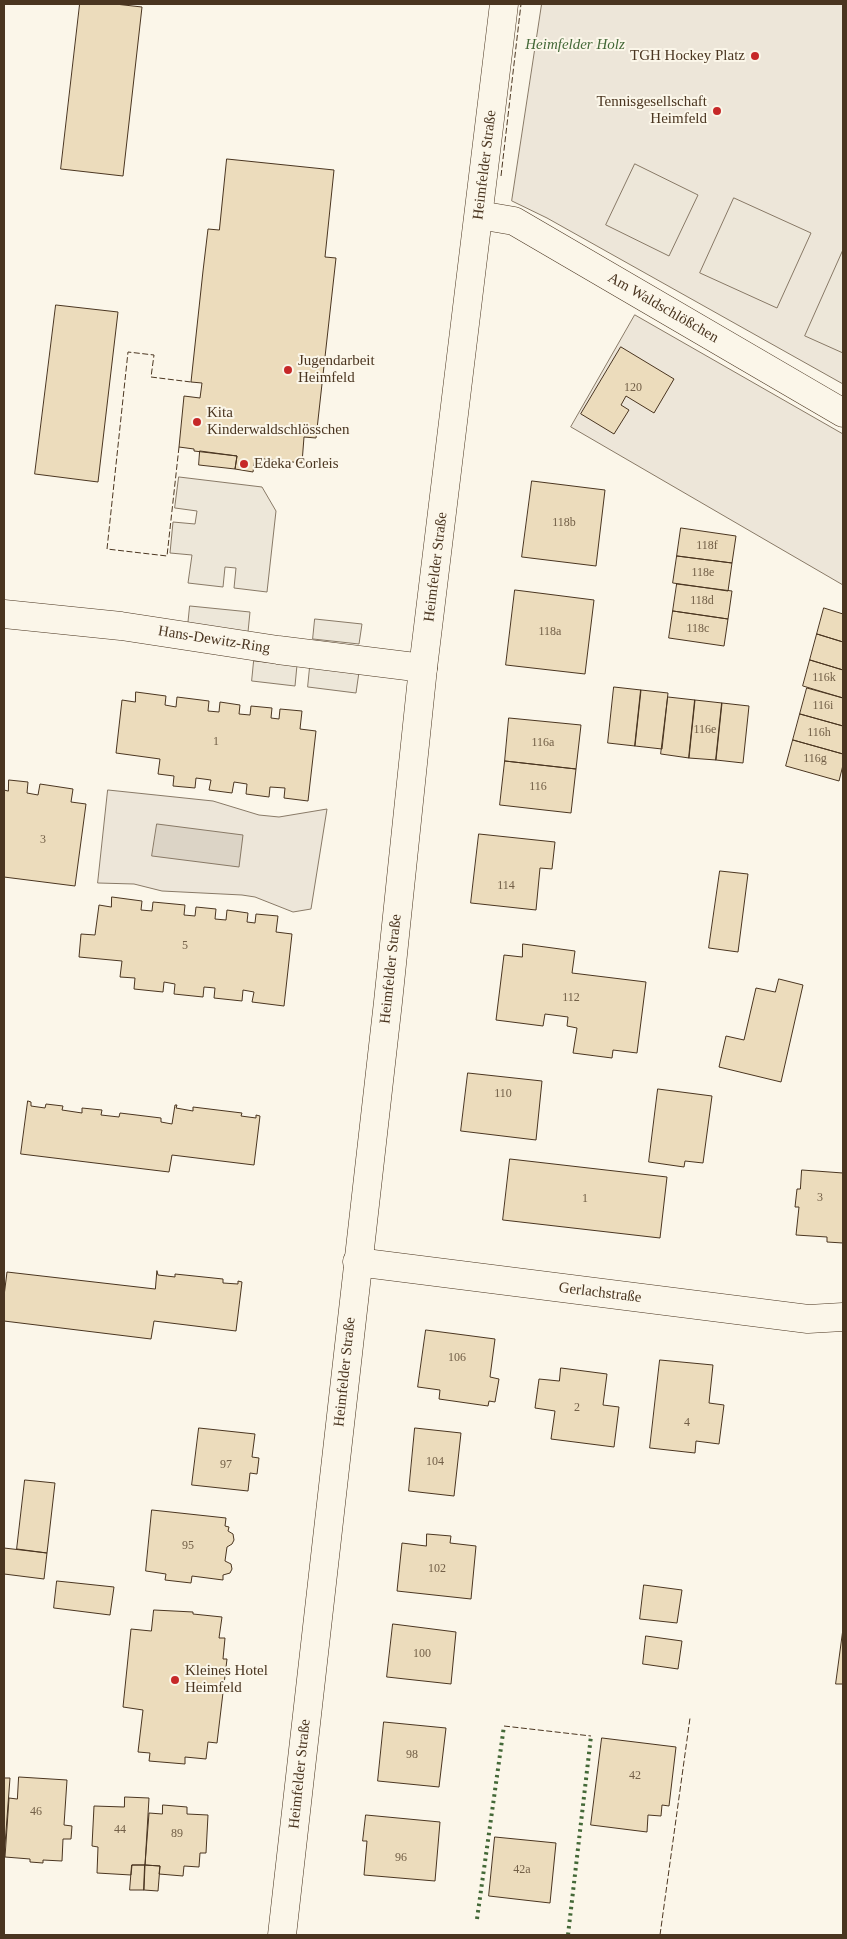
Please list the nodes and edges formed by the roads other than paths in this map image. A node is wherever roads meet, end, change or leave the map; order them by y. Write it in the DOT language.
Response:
graph roads {
  1 [pos="504,4"];
  2 [pos="479,215"];
  3 [pos="843,414"];
  4 [pos="4,614"];
  5 [pos="423,668"];
  6 [pos="357,1262"];
  7 [pos="843,1317"];
  8 [pos="282,1935"];
  1 -- 2 [label="street, Heimfelder Straße"];
  2 -- 3 [label="street, Am Waldschlößchen"];
  2 -- 5 [label="street, Heimfelder Straße"];
  4 -- 5 [label="street, Hans-Dewitz-Ring"];
  5 -- 6 [label="street, Heimfelder Straße"];
  6 -- 7 [label="street, Gerlachstraße"];
  6 -- 8 [label="street, Heimfelder Straße"];
}
